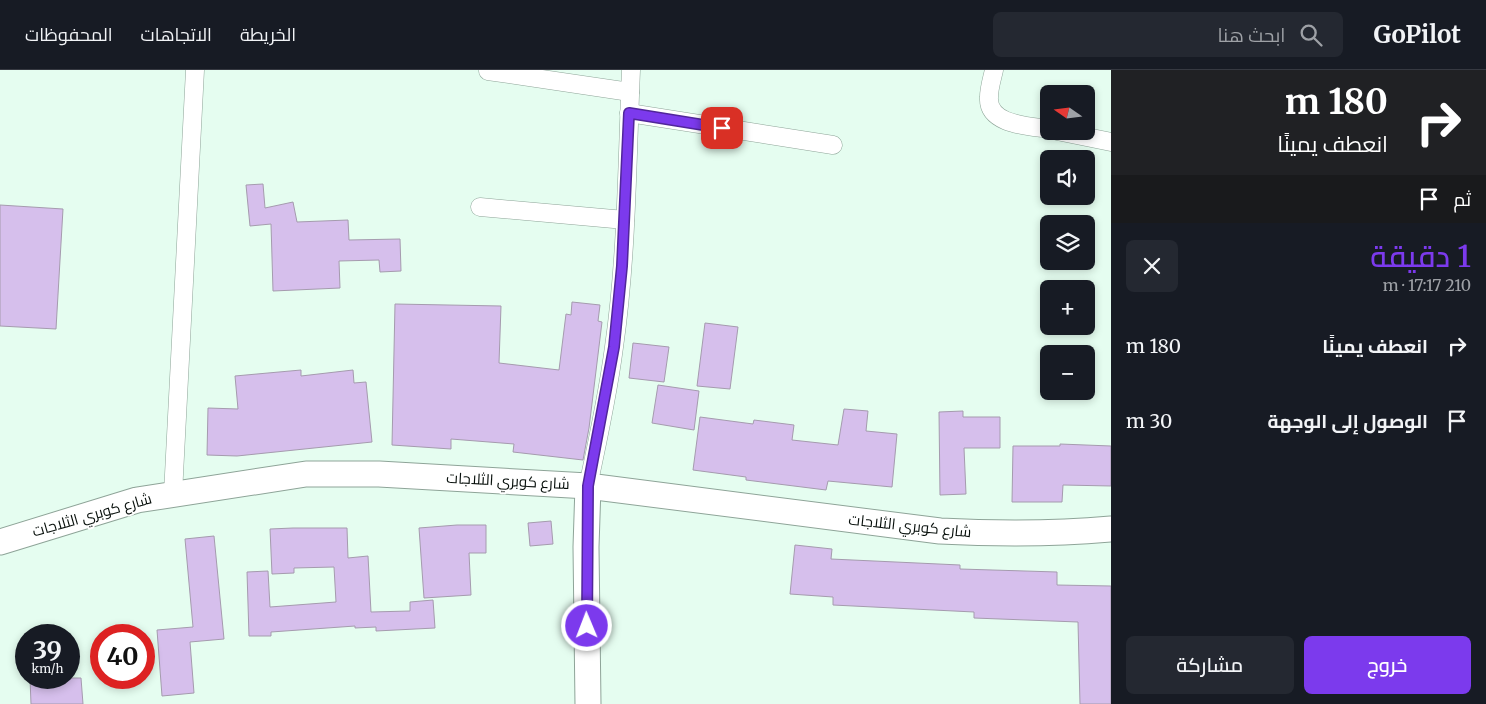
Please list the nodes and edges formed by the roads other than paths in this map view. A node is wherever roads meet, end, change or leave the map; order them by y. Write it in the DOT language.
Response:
graph roads {
  1 [pos="195,70"];
  2 [pos="630,70"];
  3 [pos="994,70"];
  4 [pos="488,71"];
  5 [pos="630,92"];
  6 [pos="629,113"];
  7 [pos="1040,128"];
  8 [pos="1095,139"];
  9 [pos="1111,142"];
  10 [pos="833,145"];
  11 [pos="480,207"];
  12 [pos="625,220"];
  13 [pos="588,486"];
  14 [pos="173,494"];
  15 [pos="1111,529"];
  16 [pos="0,542"];
  17 [pos="588,704"];
  1 -- 14 [label="street"];
  2 -- 5 [label="street"];
  3 -- 7 [label="street"];
  4 -- 5 [label="street"];
  5 -- 6 [label="street"];
  6 -- 10 [label="street"];
  6 -- 12 [label="street"];
  8 -- 9 [label="street"];
  11 -- 12 [label="street"];
  12 -- 13 [label="street"];
  13 -- 14 [label="main road, شارع كوبري الثلاجات"];
  13 -- 15 [label="main road, شارع كوبري الثلاجات"];
  13 -- 17 [label="main road"];
  14 -- 16 [label="main road, شارع كوبري الثلاجات"];
}
